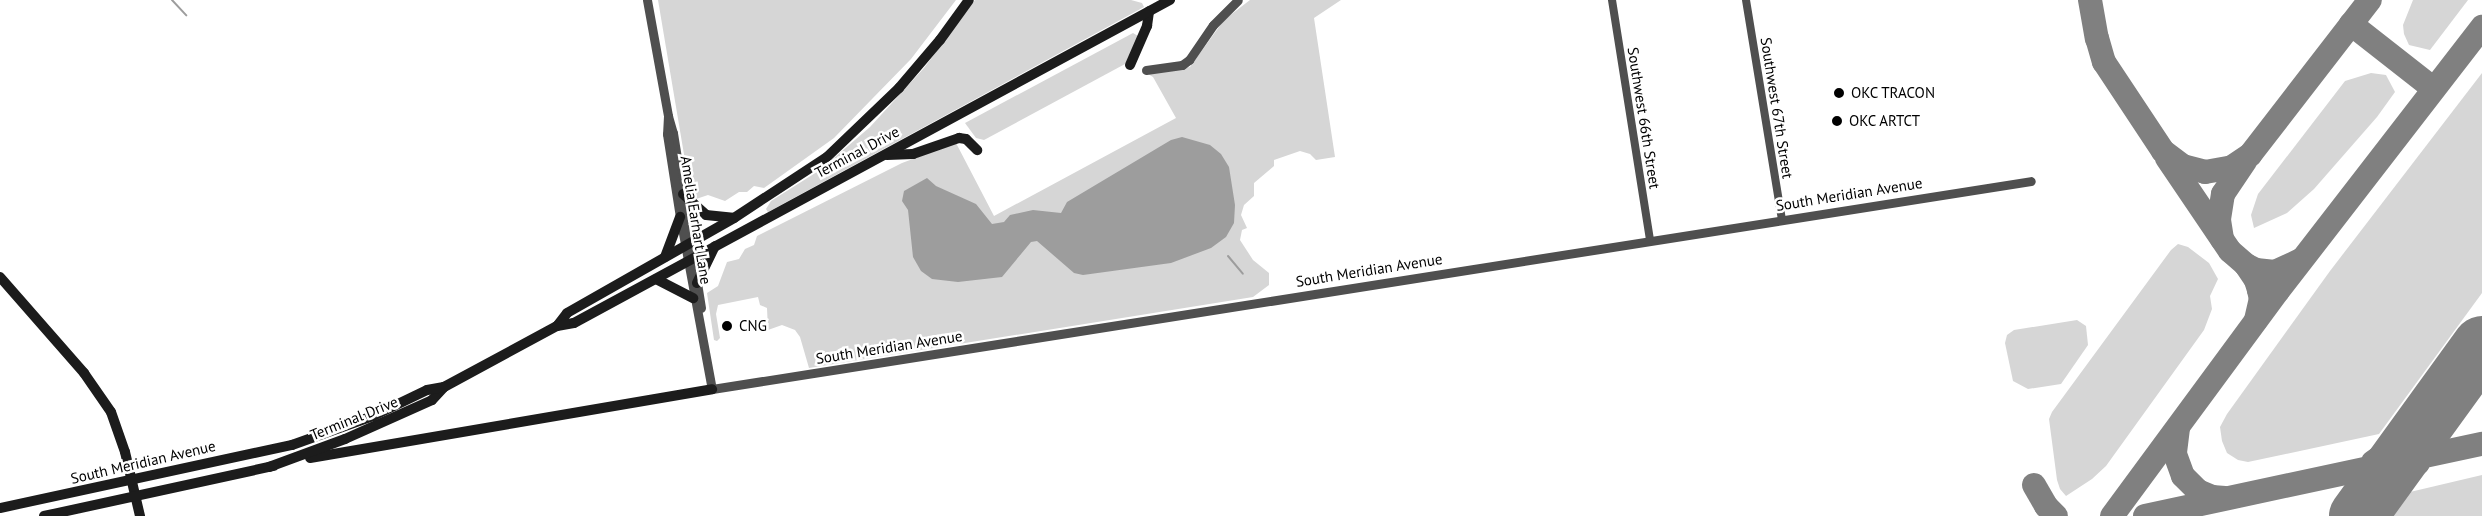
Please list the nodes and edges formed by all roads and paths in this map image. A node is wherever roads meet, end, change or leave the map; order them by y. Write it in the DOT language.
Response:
graph roads {
  1 [pos="647,0"];
  2 [pos="969,0"];
  3 [pos="1170,0"];
  4 [pos="1239,0"];
  5 [pos="1612,0"];
  6 [pos="1746,0"];
  7 [pos="1149,11"];
  8 [pos="1130,65"];
  9 [pos="1146,70"];
  10 [pos="668,116"];
  11 [pos="977,150"];
  12 [pos="884,155"];
  13 [pos="2031,181"];
  14 [pos="683,194"];
  15 [pos="680,217"];
  16 [pos="734,218"];
  17 [pos="1782,220"];
  18 [pos="1650,240"];
  19 [pos="688,244"];
  20 [pos="715,246"];
  21 [pos="665,257"];
  22 [pos="690,259"];
  23 [pos="0,277"];
  24 [pos="656,279"];
  25 [pos="697,283"];
  26 [pos="693,298"];
  27 [pos="557,326"];
  28 [pos="701,327"];
  29 [pos="444,387"];
  30 [pos="712,389"];
  31 [pos="292,445"];
  32 [pos="269,467"];
  33 [pos="131,480"];
  34 [pos="137,497"];
  35 [pos="0,508"];
  36 [pos="44,516"];
  37 [pos="140,516"];
  1 -- 10 [label="street, Amelia Earhart Lane"];
  2 -- 16 [label="main road, Terminal Drive"];
  3 -- 7 [label="main road, Terminal Drive"];
  4 -- 9 [label="street"];
  5 -- 18 [label="street, Southwest 66th Street"];
  6 -- 17 [label="street, Southwest 67th Street"];
  7 -- 8 [label="main road"];
  7 -- 12 [label="main road, Terminal Drive"];
  10 -- 14 [label="street, Amelia Earhart Lane"];
  10 -- 15 [label="street, Amelia Earhart Lane"];
  11 -- 12 [label="main road"];
  12 -- 20 [label="main road, Terminal Drive"];
  13 -- 17 [label="street, South Meridian Avenue"];
  14 -- 16 [label="main road"];
  14 -- 19 [label="street, Amelia Earhart Lane"];
  15 -- 19 [label="street, Amelia Earhart Lane"];
  15 -- 21 [label="main road"];
  16 -- 19 [label="main road, Terminal Drive"];
  17 -- 18 [label="street, South Meridian Avenue"];
  18 -- 30 [label="street, South Meridian Avenue"];
  19 -- 21 [label="main road, Terminal Drive"];
  19 -- 22 [label="street, Amelia Earhart Lane"];
  20 -- 22 [label="main road, Terminal Drive"];
  20 -- 25 [label="main road"];
  21 -- 27 [label="main road, Terminal Drive"];
  22 -- 24 [label="main road, Terminal Drive"];
  22 -- 25 [label="street, Amelia Earhart Lane"];
  22 -- 26 [label="street, Amelia Earhart Lane"];
  23 -- 33 [label="main road"];
  24 -- 26 [label="main road"];
  24 -- 27 [label="main road, Terminal Drive"];
  25 -- 28 [label="street, Amelia Earhart Lane"];
  26 -- 28 [label="street, Amelia Earhart Lane"];
  27 -- 29 [label="main road, Terminal Drive"];
  28 -- 30 [label="street, Amelia Earhart Lane"];
  29 -- 31 [label="main road, Terminal Drive"];
  29 -- 32 [label="main road, Terminal Drive"];
  30 -- 32 [label="main road"];
  31 -- 33 [label="main road, South Meridian Avenue"];
  32 -- 34 [label="main road, South Meridian Avenue"];
  33 -- 34 [label="main road"];
  33 -- 35 [label="main road, South Meridian Avenue"];
  34 -- 36 [label="main road, South Meridian Avenue"];
  34 -- 37 [label="main road"];
}
